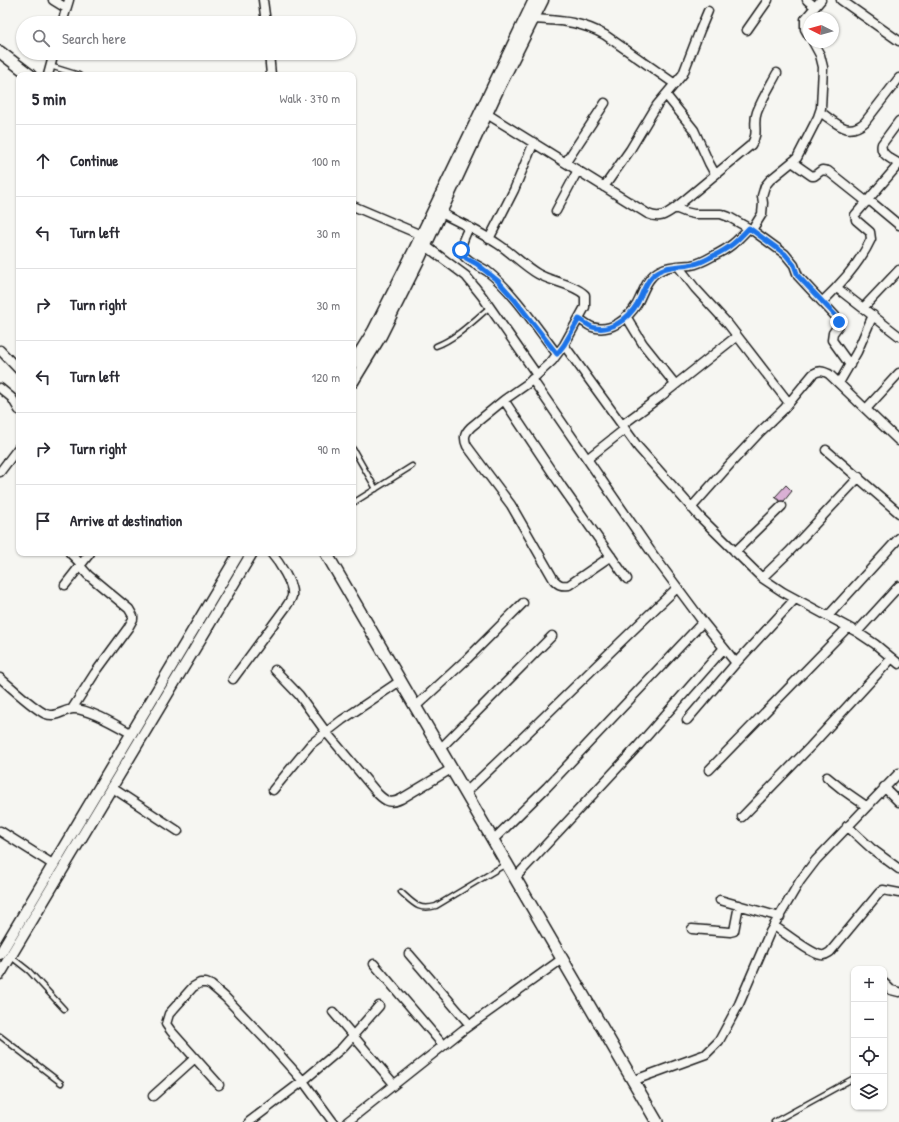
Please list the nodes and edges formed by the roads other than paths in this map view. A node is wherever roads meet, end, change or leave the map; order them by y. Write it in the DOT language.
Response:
graph roads {
  1 [pos="53,0"];
  2 [pos="257,0"];
  3 [pos="263,0"];
  4 [pos="534,0"];
  5 [pos="543,0"];
  6 [pos="768,0"];
  7 [pos="807,0"];
  8 [pos="821,0"];
  9 [pos="841,0"];
  10 [pos="68,4"];
  11 [pos="815,7"];
  12 [pos="708,11"];
  13 [pos="811,12"];
  14 [pos="64,16"];
  15 [pos="265,16"];
  16 [pos="534,19"];
  17 [pos="747,30"];
  18 [pos="899,41"];
  19 [pos="816,48"];
  20 [pos="0,52"];
  21 [pos="52,60"];
  22 [pos="270,60"];
  23 [pos="50,66"];
  24 [pos="26,72"];
  25 [pos="49,72"];
  26 [pos="69,72"];
  27 [pos="271,72"];
  28 [pos="777,73"];
  29 [pos="899,78"];
  30 [pos="675,84"];
  31 [pos="666,95"];
  32 [pos="605,103"];
  33 [pos="820,112"];
  34 [pos="487,114"];
  35 [pos="899,121"];
  36 [pos="534,142"];
  37 [pos="566,162"];
  38 [pos="792,162"];
  39 [pos="899,164"];
  40 [pos="578,170"];
  41 [pos="716,174"];
  42 [pos="604,187"];
  43 [pos="868,201"];
  44 [pos="356,207"];
  45 [pos="675,208"];
  46 [pos="556,212"];
  47 [pos="441,213"];
  48 [pos="899,225"];
  49 [pos="469,227"];
  50 [pos="751,229"];
  51 [pos="421,235"];
  52 [pos="489,239"];
  53 [pos="426,246"];
  54 [pos="678,266"];
  55 [pos="899,270"];
  56 [pos="837,288"];
  57 [pos="822,302"];
  58 [pos="490,307"];
  59 [pos="863,308"];
  60 [pos="873,315"];
  61 [pos="626,316"];
  62 [pos="579,319"];
  63 [pos="737,336"];
  64 [pos="899,336"];
  65 [pos="564,345"];
  66 [pos="436,346"];
  67 [pos="0,350"];
  68 [pos="557,354"];
  69 [pos="356,358"];
  70 [pos="850,364"];
  71 [pos="16,367"];
  72 [pos="899,373"];
  73 [pos="356,377"];
  74 [pos="534,377"];
  75 [pos="838,383"];
  76 [pos="676,384"];
  77 [pos="0,388"];
  78 [pos="504,400"];
  79 [pos="789,403"];
  80 [pos="16,405"];
  81 [pos="866,409"];
  82 [pos="623,427"];
  83 [pos="899,441"];
  84 [pos="826,450"];
  85 [pos="16,451"];
  86 [pos="356,454"];
  87 [pos="587,459"];
  88 [pos="412,466"];
  89 [pos="0,472"];
  90 [pos="859,477"];
  91 [pos="376,489"];
  92 [pos="356,501"];
  93 [pos="782,506"];
  94 [pos="691,508"];
  95 [pos="899,513"];
  96 [pos="899,538"];
  97 [pos="735,552"];
  98 [pos="72,556"];
  99 [pos="88,556"];
  100 [pos="237,556"];
  101 [pos="250,556"];
  102 [pos="273,556"];
  103 [pos="328,556"];
  104 [pos="610,556"];
  105 [pos="80,565"];
  106 [pos="762,578"];
  107 [pos="627,579"];
  108 [pos="65,585"];
  109 [pos="899,586"];
  110 [pos="677,588"];
  111 [pos="795,599"];
  112 [pos="523,603"];
  113 [pos="828,616"];
  114 [pos="703,622"];
  115 [pos="848,626"];
  116 [pos="857,632"];
  117 [pos="552,636"];
  118 [pos="724,648"];
  119 [pos="896,661"];
  120 [pos="736,663"];
  121 [pos="275,670"];
  122 [pos="0,678"];
  123 [pos="233,679"];
  124 [pos="400,681"];
  125 [pos="415,707"];
  126 [pos="72,709"];
  127 [pos="687,720"];
  128 [pos="326,732"];
  129 [pos="132,734"];
  130 [pos="440,749"];
  131 [pos="451,769"];
  132 [pos="708,770"];
  133 [pos="899,773"];
  134 [pos="827,777"];
  135 [pos="111,787"];
  136 [pos="884,787"];
  137 [pos="273,790"];
  138 [pos="465,793"];
  139 [pos="899,802"];
  140 [pos="866,806"];
  141 [pos="742,817"];
  142 [pos="847,826"];
  143 [pos="0,831"];
  144 [pos="178,831"];
  145 [pos="493,840"];
  146 [pos="506,864"];
  147 [pos="54,865"];
  148 [pos="899,868"];
  149 [pos="515,878"];
  150 [pos="401,892"];
  151 [pos="899,893"];
  152 [pos="720,900"];
  153 [pos="739,905"];
  154 [pos="780,917"];
  155 [pos="774,926"];
  156 [pos="692,929"];
  157 [pos="0,954"];
  158 [pos="409,954"];
  159 [pos="10,956"];
  160 [pos="562,959"];
  161 [pos="374,964"];
  162 [pos="0,974"];
  163 [pos="887,986"];
  164 [pos="899,992"];
  165 [pos="379,1006"];
  166 [pos="64,1009"];
  167 [pos="333,1012"];
  168 [pos="470,1025"];
  169 [pos="354,1035"];
  170 [pos="0,1036"];
  171 [pos="443,1046"];
  172 [pos="195,1058"];
  173 [pos="851,1080"];
  174 [pos="303,1081"];
  175 [pos="632,1081"];
  176 [pos="61,1083"];
  177 [pos="394,1084"];
  178 [pos="219,1085"];
  179 [pos="153,1096"];
  180 [pos="249,1122"];
  181 [pos="333,1122"];
  182 [pos="347,1122"];
  183 [pos="656,1122"];
  184 [pos="774,1122"];
  1 -- 10 [label="street"];
  2 -- 3 [label="street"];
  3 -- 15 [label="street"];
  4 -- 51 [label="street"];
  5 -- 16 [label="street"];
  6 -- 17 [label="street"];
  7 -- 11 [label="street"];
  8 -- 11 [label="street"];
  9 -- 18 [label="street"];
  10 -- 14 [label="street"];
  11 -- 13 [label="street"];
  12 -- 30 [label="street"];
  16 -- 30 [label="street"];
  16 -- 34 [label="street"];
  19 -- 33 [label="street"];
  20 -- 24 [label="main road"];
  21 -- 23 [label="street"];
  22 -- 27 [label="street"];
  23 -- 25 [label="street"];
  23 -- 26 [label="lane"];
  28 -- 41 [label="street"];
  29 -- 33 [label="street"];
  30 -- 31 [label="street"];
  31 -- 41 [label="street"];
  31 -- 42 [label="street"];
  32 -- 37 [label="street"];
  33 -- 38 [label="street"];
  34 -- 36 [label="street"];
  34 -- 47 [label="street"];
  35 -- 39 [label="street"];
  36 -- 37 [label="street"];
  36 -- 52 [label="street"];
  37 -- 40 [label="street"];
  38 -- 43 [label="street"];
  38 -- 50 [label="street"];
  39 -- 43 [label="street"];
  40 -- 42 [label="street"];
  40 -- 46 [label="street"];
  41 -- 45 [label="street"];
  42 -- 45 [label="street"];
  43 -- 48 [label="street"];
  43 -- 56 [label="street"];
  44 -- 51 [label="street"];
  45 -- 50 [label="street"];
  47 -- 49 [label="street"];
  47 -- 53 [label="street"];
  49 -- 52 [label="street"];
  49 -- 68 [label="street"];
  50 -- 54 [label="street"];
  50 -- 57 [label="street"];
  51 -- 69 [label="street"];
  52 -- 62 [label="street"];
  53 -- 58 [label="street"];
  53 -- 73 [label="street"];
  54 -- 61 [label="street"];
  54 -- 63 [label="street"];
  55 -- 59 [label="street"];
  56 -- 57 [label="street"];
  56 -- 59 [label="street"];
  57 -- 70 [label="street"];
  58 -- 66 [label="lane"];
  58 -- 74 [label="street"];
  59 -- 60 [label="street"];
  60 -- 64 [label="street"];
  60 -- 70 [label="street"];
  61 -- 62 [label="street"];
  61 -- 76 [label="street"];
  62 -- 65 [label="street"];
  63 -- 76 [label="street"];
  63 -- 79 [label="street"];
  65 -- 68 [label="street"];
  65 -- 82 [label="street"];
  67 -- 71 [label="street"];
  68 -- 74 [label="street"];
  70 -- 75 [label="street"];
  72 -- 81 [label="street"];
  74 -- 78 [label="street"];
  74 -- 87 [label="street"];
  75 -- 79 [label="street"];
  75 -- 81 [label="street"];
  76 -- 82 [label="street"];
  77 -- 80 [label="street"];
  78 -- 104 [label="street"];
  78 -- 104 [label="street"];
  79 -- 94 [label="street"];
  81 -- 83 [label="street"];
  82 -- 87 [label="street"];
  82 -- 94 [label="street"];
  84 -- 90 [label="street"];
  85 -- 89 [label="street"];
  86 -- 91 [label="lane"];
  87 -- 110 [label="street"];
  88 -- 91 [label="lane"];
  90 -- 95 [label="street"];
  90 -- 106 [label="street"];
  91 -- 92 [label="lane"];
  93 -- 97 [label="street"];
  94 -- 97 [label="street"];
  96 -- 113 [label="street"];
  97 -- 106 [label="street"];
  98 -- 105 [label="street"];
  99 -- 105 [label="street"];
  100 -- 129 [label="street"];
  101 -- 135 [label="street"];
  102 -- 123 [label="street"];
  103 -- 124 [label="main road"];
  104 -- 107 [label="street"];
  105 -- 108 [label="street"];
  105 -- 126 [label="street"];
  106 -- 111 [label="street"];
  109 -- 116 [label="street"];
  110 -- 114 [label="street"];
  110 -- 138 [label="street"];
  111 -- 113 [label="street"];
  111 -- 120 [label="street"];
  112 -- 125 [label="street"];
  113 -- 115 [label="street"];
  114 -- 118 [label="street"];
  114 -- 145 [label="street"];
  115 -- 116 [label="street"];
  115 -- 132 [label="street"];
  116 -- 119 [label="street"];
  117 -- 130 [label="street"];
  118 -- 120 [label="street"];
  118 -- 149 [label="street"];
  119 -- 141 [label="street"];
  120 -- 127 [label="street"];
  121 -- 128 [label="street"];
  122 -- 126 [label="street"];
  124 -- 125 [label="main road"];
  124 -- 128 [label="street"];
  125 -- 130 [label="main road"];
  126 -- 129 [label="street"];
  128 -- 131 [label="street"];
  128 -- 137 [label="street"];
  129 -- 147 [label="street"];
  130 -- 131 [label="main road"];
  131 -- 138 [label="main road"];
  133 -- 136 [label="street"];
  134 -- 140 [label="street"];
  135 -- 144 [label="street"];
  135 -- 159 [label="street"];
  136 -- 139 [label="street"];
  136 -- 140 [label="street"];
  138 -- 145 [label="main road"];
  140 -- 142 [label="street"];
  142 -- 148 [label="street"];
  142 -- 154 [label="street"];
  143 -- 147 [label="street"];
  145 -- 146 [label="main road"];
  146 -- 149 [label="main road"];
  146 -- 150 [label="lane"];
  147 -- 157 [label="street"];
  149 -- 160 [label="main road"];
  151 -- 155 [label="street"];
  152 -- 153 [label="street"];
  153 -- 154 [label="street"];
  153 -- 156 [label="street"];
  154 -- 155 [label="street"];
  155 -- 175 [label="street"];
  158 -- 168 [label="street"];
  159 -- 162 [label="street"];
  159 -- 166 [label="lane"];
  160 -- 168 [label="street"];
  160 -- 175 [label="main road"];
  161 -- 171 [label="street"];
  163 -- 164 [label="street"];
  165 -- 169 [label="street"];
  167 -- 169 [label="street"];
  168 -- 171 [label="street"];
  169 -- 174 [label="street"];
  169 -- 177 [label="street"];
  170 -- 176 [label="lane"];
  171 -- 177 [label="street"];
  172 -- 174 [label="street"];
  172 -- 178 [label="street"];
  172 -- 179 [label="street"];
  173 -- 184 [label="lane"];
  174 -- 180 [label="street"];
  174 -- 181 [label="street"];
  175 -- 183 [label="main road"];
  177 -- 182 [label="street"];
}
